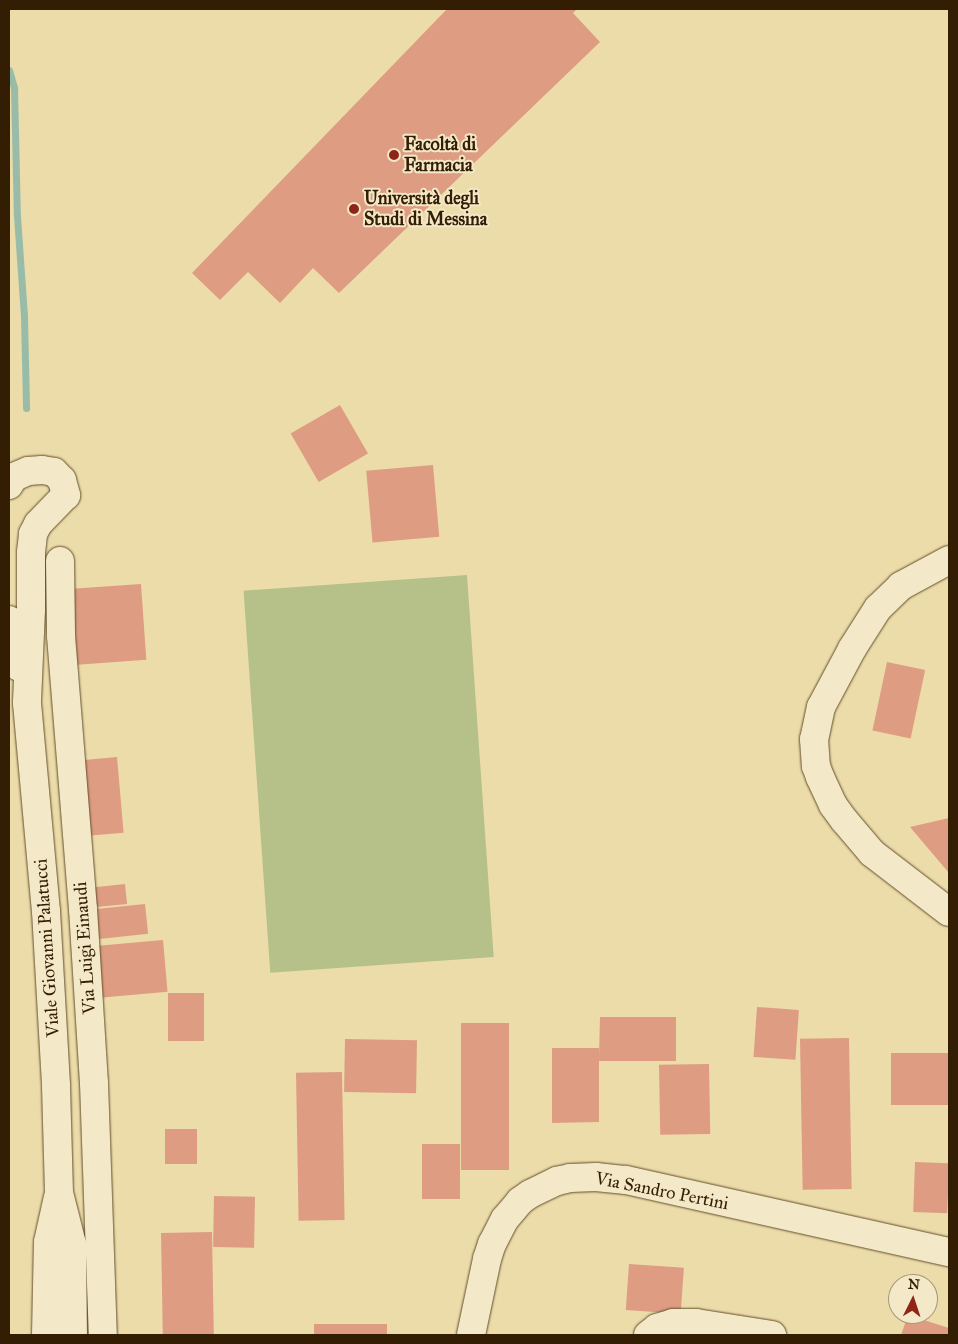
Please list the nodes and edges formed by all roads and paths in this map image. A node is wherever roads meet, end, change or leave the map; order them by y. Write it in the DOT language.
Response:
graph roads {
  1 [pos="9,485"];
  2 [pos="949,560"];
  3 [pos="60,561"];
  4 [pos="9,620"];
  5 [pos="27,702"];
  6 [pos="949,912"];
  7 [pos="59,1193"];
  8 [pos="949,1252"];
  9 [pos="46,1335"];
  10 [pos="73,1335"];
  11 [pos="103,1335"];
  12 [pos="472,1335"];
  13 [pos="648,1335"];
  14 [pos="772,1335"];
  1 -- 5 [label="street"];
  2 -- 6 [label="street"];
  3 -- 11 [label="street, Via Luigi Einaudi"];
  4 -- 5 [label="street"];
  5 -- 7 [label="street, Viale Giovanni Palatucci"];
  7 -- 9 [label="street, Viale Giovanni Palatucci"];
  7 -- 10 [label="street, Viale Giovanni Palatucci"];
  8 -- 12 [label="street, Via Sandro Pertini"];
  13 -- 14 [label="street"];
}
